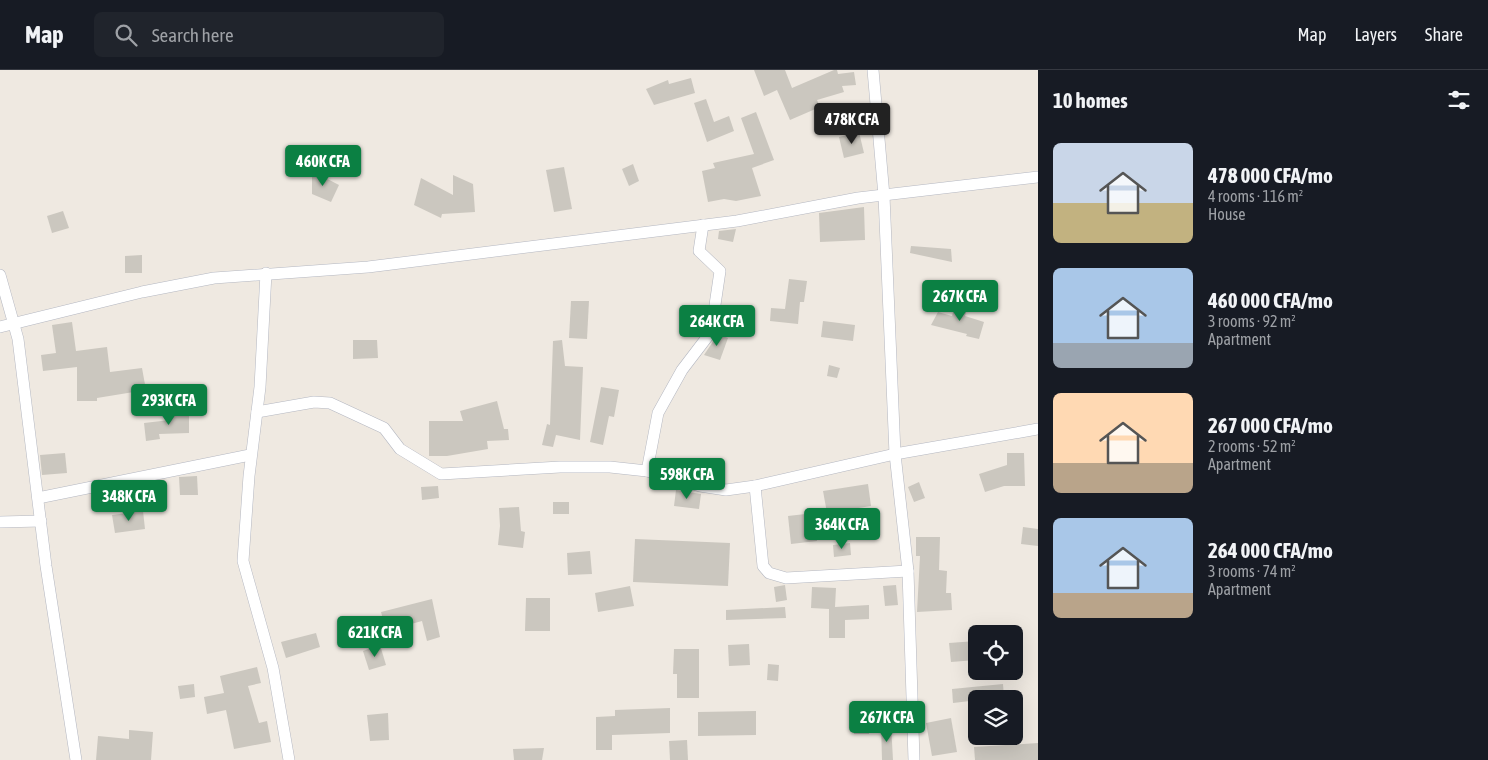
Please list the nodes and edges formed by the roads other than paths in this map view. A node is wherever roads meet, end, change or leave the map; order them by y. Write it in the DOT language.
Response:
graph roads {
  1 [pos="873,70"];
  2 [pos="1038,176"];
  3 [pos="884,196"];
  4 [pos="703,225"];
  5 [pos="266,273"];
  6 [pos="0,275"];
  7 [pos="15,324"];
  8 [pos="0,328"];
  9 [pos="257,412"];
  10 [pos="1038,429"];
  11 [pos="895,454"];
  12 [pos="250,455"];
  13 [pos="647,471"];
  14 [pos="755,486"];
  15 [pos="38,498"];
  16 [pos="41,521"];
  17 [pos="0,522"];
  18 [pos="908,571"];
  19 [pos="76,760"];
  20 [pos="289,760"];
  21 [pos="914,760"];
  1 -- 3 [label="street"];
  2 -- 3 [label="street"];
  3 -- 4 [label="street"];
  3 -- 11 [label="street"];
  4 -- 5 [label="street"];
  4 -- 13 [label="street"];
  5 -- 7 [label="street"];
  5 -- 9 [label="street"];
  6 -- 7 [label="street"];
  7 -- 8 [label="street"];
  7 -- 15 [label="street"];
  9 -- 12 [label="street"];
  9 -- 13 [label="street"];
  10 -- 11 [label="street"];
  11 -- 14 [label="street"];
  11 -- 18 [label="street"];
  12 -- 15 [label="street"];
  12 -- 20 [label="street"];
  13 -- 14 [label="street"];
  14 -- 18 [label="street"];
  15 -- 16 [label="street"];
  16 -- 17 [label="street"];
  16 -- 19 [label="street"];
  18 -- 21 [label="street"];
}
